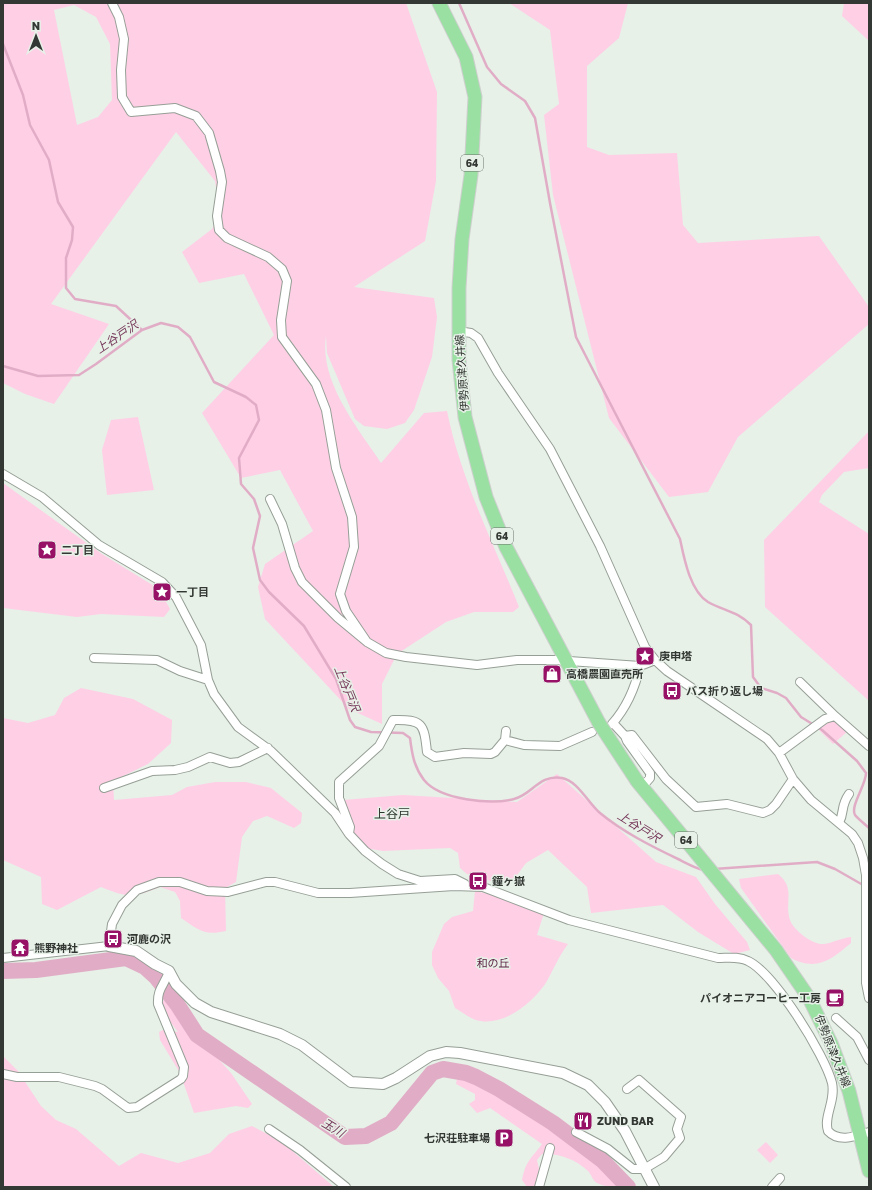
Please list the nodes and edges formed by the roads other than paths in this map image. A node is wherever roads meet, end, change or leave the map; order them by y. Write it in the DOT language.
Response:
graph roads {
  1 [pos="112,3"];
  2 [pos="438,3"];
  3 [pos="458,331"];
  4 [pos="3,474"];
  5 [pos="270,499"];
  6 [pos="367,642"];
  7 [pos="94,658"];
  8 [pos="655,660"];
  9 [pos="565,661"];
  10 [pos="640,666"];
  11 [pos="208,680"];
  12 [pos="800,682"];
  13 [pos="835,716"];
  14 [pos="596,727"];
  15 [pos="506,731"];
  16 [pos="625,736"];
  17 [pos="505,740"];
  18 [pos="869,746"];
  19 [pos="268,748"];
  20 [pos="779,753"];
  21 [pos="793,779"];
  22 [pos="642,787"];
  23 [pos="104,788"];
  24 [pos="849,794"];
  25 [pos="839,823"];
  26 [pos="349,834"];
  27 [pos="468,886"];
  28 [pos="109,946"];
  29 [pos="3,958"];
  30 [pos="168,974"];
  31 [pos="869,998"];
  32 [pos="836,1018"];
  33 [pos="869,1060"];
  34 [pos="3,1074"];
  35 [pos="627,1089"];
  36 [pos="269,1129"];
  37 [pos="576,1132"];
  38 [pos="864,1134"];
  39 [pos="550,1148"];
  40 [pos="644,1169"];
  41 [pos="869,1171"];
  42 [pos="780,1178"];
  43 [pos="346,1187"];
  44 [pos="539,1187"];
  45 [pos="654,1187"];
  46 [pos="772,1187"];
  1 -- 6 [label="street"];
  2 -- 3 [label="main road, 伊勢原津久井線 / 64"];
  3 -- 8 [label="street"];
  3 -- 9 [label="main road, 伊勢原津久井線 / 64"];
  4 -- 11 [label="street"];
  5 -- 6 [label="street"];
  6 -- 9 [label="street"];
  7 -- 11 [label="street"];
  8 -- 10 [label="street"];
  8 -- 20 [label="street"];
  9 -- 10 [label="street"];
  9 -- 14 [label="main road, 伊勢原津久井線 / 64"];
  10 -- 16 [label="street"];
  11 -- 19 [label="street"];
  12 -- 13 [label="street"];
  13 -- 18 [label="street"];
  13 -- 20 [label="street"];
  14 -- 17 [label="street"];
  14 -- 22 [label="main road, 64, bridge"];
  15 -- 17 [label="street"];
  16 -- 21 [label="street"];
  16 -- 22 [label="street"];
  17 -- 26 [label="street"];
  19 -- 23 [label="street"];
  19 -- 26 [label="street"];
  20 -- 21 [label="street"];
  21 -- 25 [label="street"];
  22 -- 38 [label="main road, 伊勢原津久井線 / 64"];
  24 -- 25 [label="street"];
  25 -- 31 [label="street"];
  26 -- 27 [label="street"];
  27 -- 28 [label="street"];
  27 -- 38 [label="street"];
  28 -- 29 [label="street"];
  28 -- 30 [label="street"];
  30 -- 34 [label="street"];
  30 -- 40 [label="street"];
  32 -- 33 [label="street"];
  35 -- 40 [label="street"];
  36 -- 43 [label="street"];
  37 -- 40 [label="street"];
  38 -- 41 [label="main road, 伊勢原津久井線 / 64"];
  39 -- 44 [label="street"];
  40 -- 45 [label="street"];
  42 -- 46 [label="street"];
}
